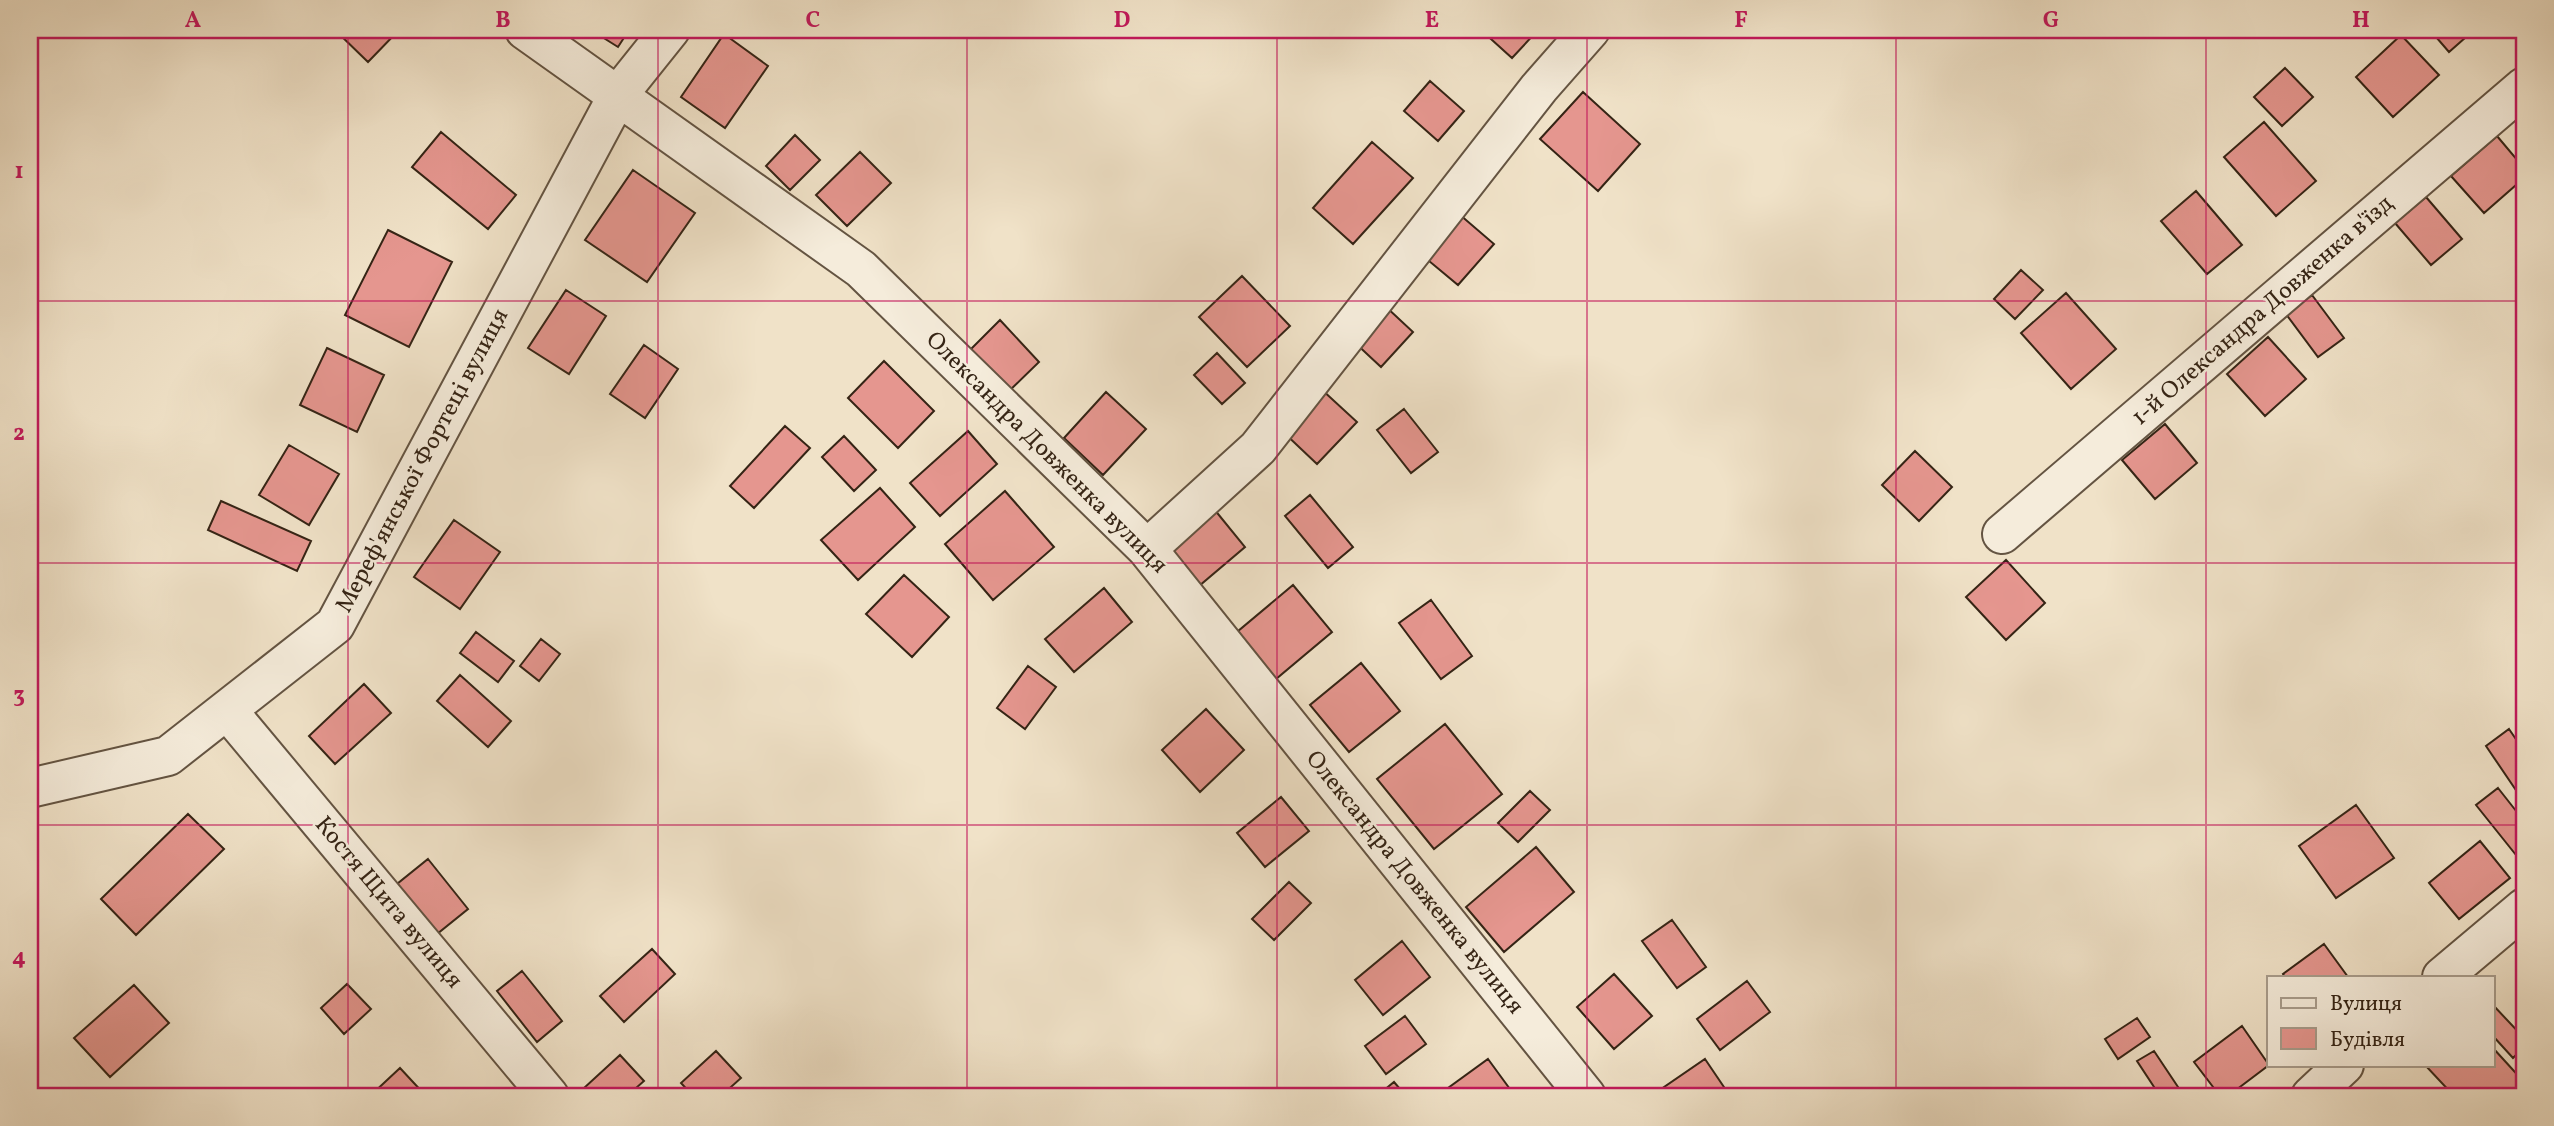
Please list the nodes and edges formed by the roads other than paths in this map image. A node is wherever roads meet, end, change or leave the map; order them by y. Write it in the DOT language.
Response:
graph roads {
  1 [pos="525,30"];
  2 [pos="670,30"];
  3 [pos="1590,30"];
  4 [pos="2524,87"];
  5 [pos="618,95"];
  6 [pos="2002,534"];
  7 [pos="1147,549"];
  8 [pos="227,710"];
  9 [pos="30,788"];
  10 [pos="2524,908"];
  11 [pos="2443,976"];
  12 [pos="2343,1066"];
  13 [pos="549,1096"];
  14 [pos="1586,1096"];
  15 [pos="2311,1096"];
  1 -- 5 [label="street, Олександра Довженка вулиця"];
  2 -- 5 [label="street, Мереф'янської Фортеці вулиця"];
  3 -- 7 [label="street"];
  4 -- 6 [label="street, 1-й Олександра Довженка в'їзд"];
  5 -- 7 [label="street, Олександра Довженка вулиця"];
  5 -- 8 [label="street, Мереф'янської Фортеці вулиця"];
  7 -- 14 [label="street, Олександра Довженка вулиця"];
  8 -- 9 [label="street, Мереф'янської Фортеці вулиця"];
  8 -- 13 [label="street, Костя Щита вулиця"];
  10 -- 11 [label="street"];
  12 -- 15 [label="street"];
}
